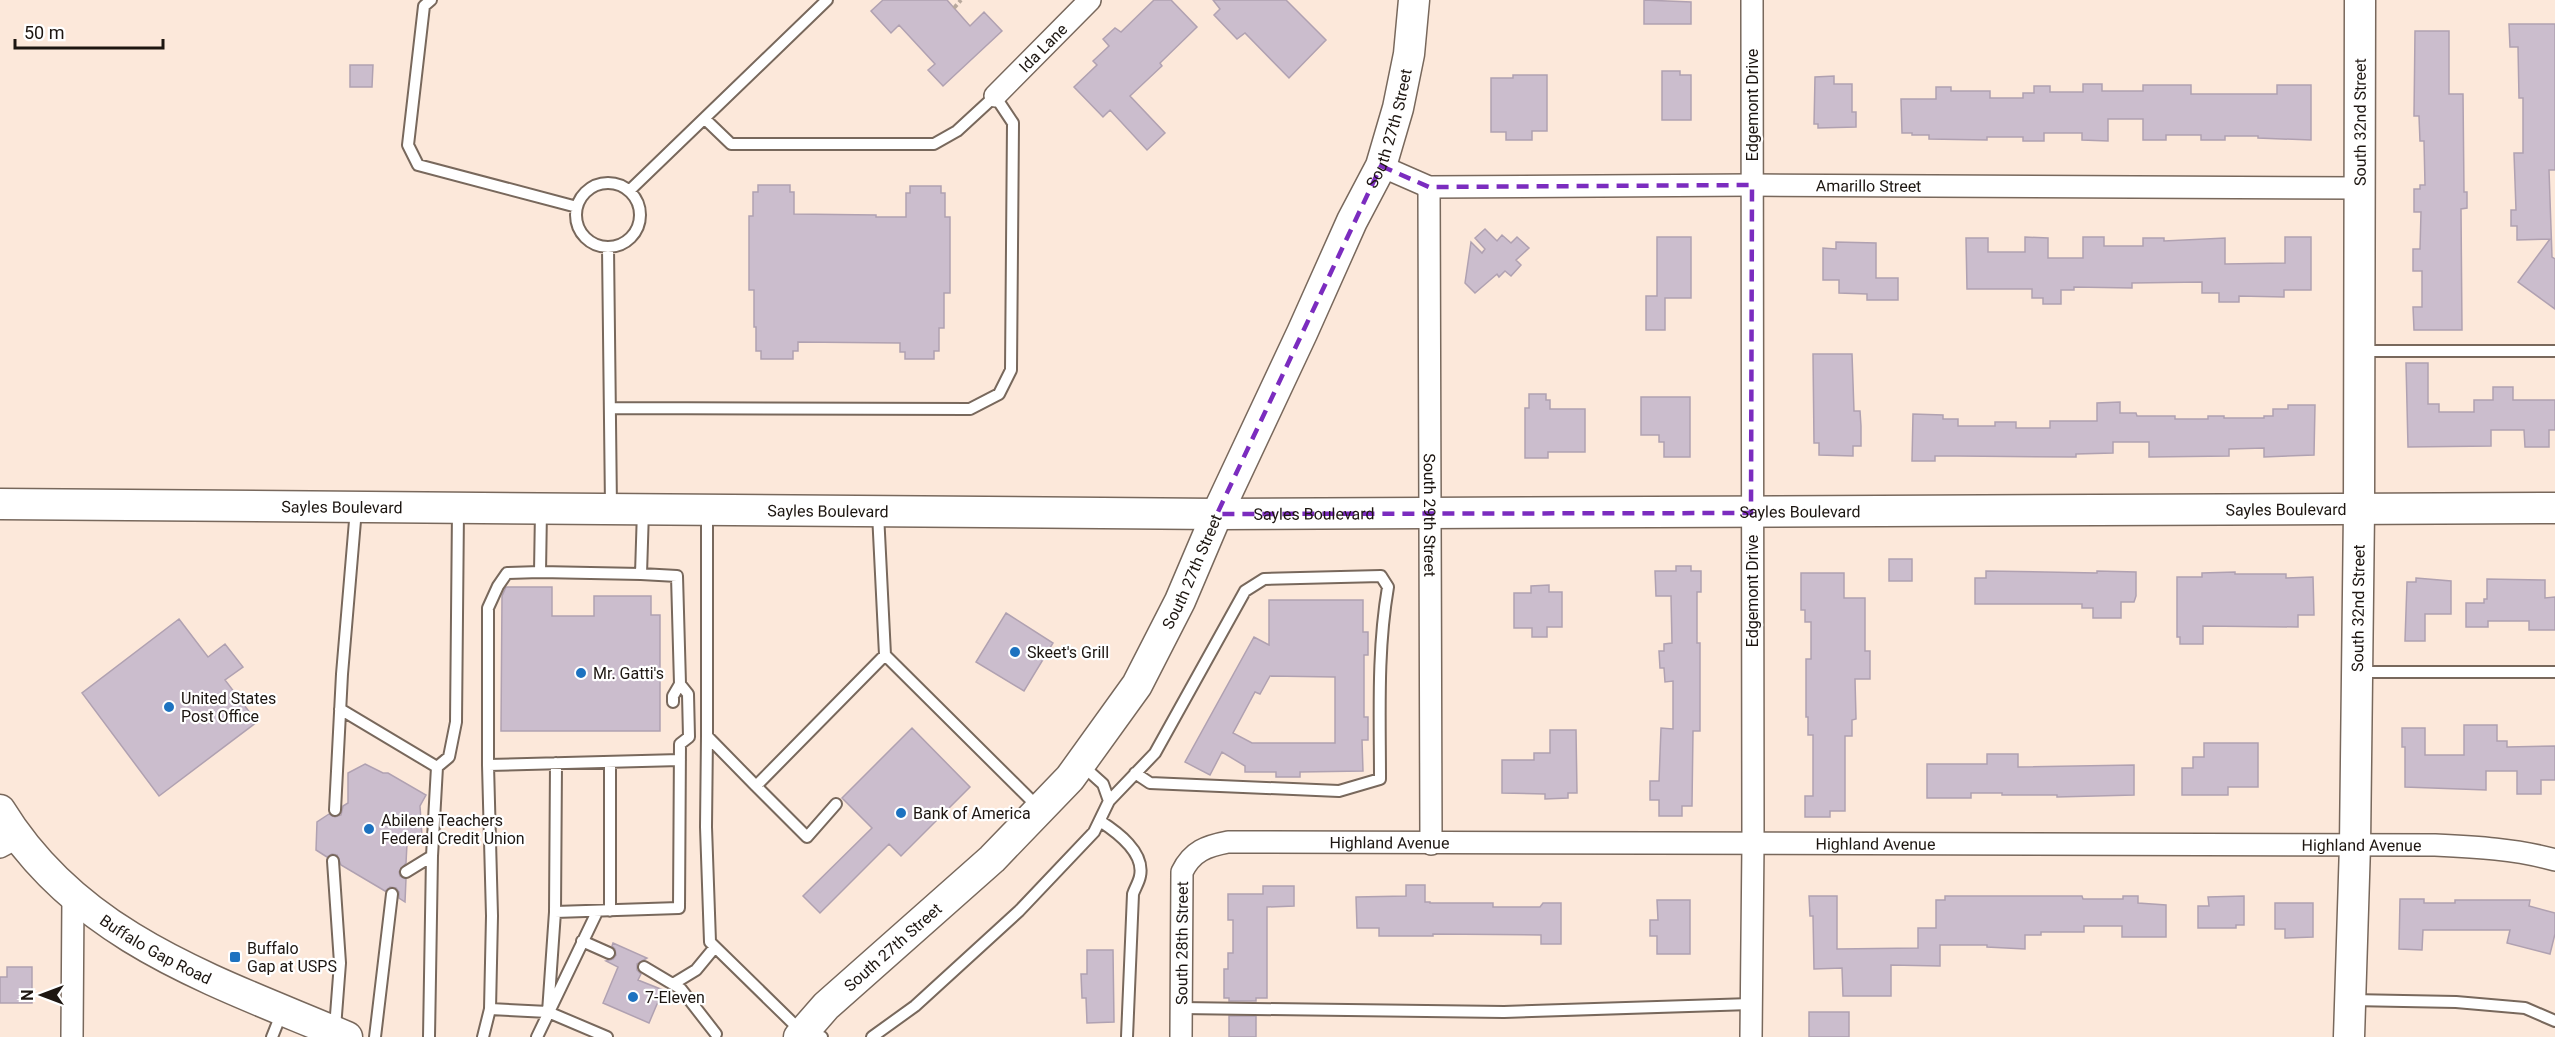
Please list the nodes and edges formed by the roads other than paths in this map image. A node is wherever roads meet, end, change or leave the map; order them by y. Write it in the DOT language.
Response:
graph roads {
  1 [pos="431,0"];
  2 [pos="827,0"];
  3 [pos="1090,0"];
  4 [pos="1414,0"];
  5 [pos="1752,0"];
  6 [pos="2360,0"];
  7 [pos="994,96"];
  8 [pos="705,119"];
  9 [pos="1381,166"];
  10 [pos="1752,185"];
  11 [pos="1429,187"];
  12 [pos="2361,188"];
  13 [pos="629,190"];
  14 [pos="578,207"];
  15 [pos="608,247"];
  16 [pos="2360,351"];
  17 [pos="2555,351"];
  18 [pos="610,408"];
  19 [pos="0,504"];
  20 [pos="357,506"];
  21 [pos="458,507"];
  22 [pos="542,507"];
  23 [pos="612,507"];
  24 [pos="643,508"];
  25 [pos="707,508"];
  26 [pos="2555,508"];
  27 [pos="878,510"];
  28 [pos="2359,510"];
  29 [pos="1430,513"];
  30 [pos="1751,513"];
  31 [pos="1217,514"];
  32 [pos="540,572"];
  33 [pos="641,574"];
  34 [pos="885,655"];
  35 [pos="2355,672"];
  36 [pos="2555,672"];
  37 [pos="680,684"];
  38 [pos="673,702"];
  39 [pos="340,709"];
  40 [pos="707,736"];
  41 [pos="680,760"];
  42 [pos="610,762"];
  43 [pos="556,763"];
  44 [pos="1080,763"];
  45 [pos="488,765"];
  46 [pos="437,767"];
  47 [pos="1135,773"];
  48 [pos="756,786"];
  49 [pos="1110,801"];
  50 [pos="836,804"];
  51 [pos="1040,808"];
  52 [pos="0,810"];
  53 [pos="335,810"];
  54 [pos="1100,821"];
  55 [pos="9,842"];
  56 [pos="1431,844"];
  57 [pos="1753,844"];
  58 [pos="2355,846"];
  59 [pos="1196,853"];
  60 [pos="432,856"];
  61 [pos="2555,860"];
  62 [pos="333,861"];
  63 [pos="406,872"];
  64 [pos="392,894"];
  65 [pos="73,897"];
  66 [pos="610,911"];
  67 [pos="555,912"];
  68 [pos="597,912"];
  69 [pos="582,941"];
  70 [pos="715,947"];
  71 [pos="609,953"];
  72 [pos="644,967"];
  73 [pos="673,984"];
  74 [pos="2349,1000"];
  75 [pos="1751,1004"];
  76 [pos="1181,1008"];
  77 [pos="490,1009"];
  78 [pos="283,1010"];
  79 [pos="548,1012"];
  80 [pos="2555,1021"];
  81 [pos="341,1034"];
  82 [pos="717,1036"];
  83 [pos="808,1036"];
  84 [pos="72,1037"];
  85 [pos="272,1037"];
  86 [pos="375,1037"];
  87 [pos="429,1037"];
  88 [pos="483,1037"];
  89 [pos="537,1037"];
  90 [pos="607,1037"];
  91 [pos="876,1037"];
  92 [pos="1127,1037"];
  93 [pos="1180,1037"];
  94 [pos="1751,1037"];
  95 [pos="2349,1037"];
  1 -- 14 [label="lane"];
  2 -- 8 [label="lane"];
  3 -- 7 [label="street, Ida Lane"];
  4 -- 9 [label="street, South 27th Street"];
  5 -- 10 [label="street, Edgemont Drive"];
  6 -- 12 [label="street, South 32nd Street"];
  7 -- 8 [label="lane"];
  7 -- 18 [label="lane"];
  8 -- 13 [label="lane"];
  9 -- 11 [label="street, Amarillo Street"];
  9 -- 31 [label="street, South 27th Street"];
  10 -- 11 [label="street, Amarillo Street"];
  10 -- 12 [label="street, Amarillo Street"];
  10 -- 30 [label="street, Edgemont Drive"];
  11 -- 29 [label="street, South 29th Street"];
  12 -- 16 [label="street, South 32nd Street"];
  13 -- 14 [label="lane"];
  13 -- 15 [label="lane"];
  14 -- 15 [label="lane"];
  15 -- 18 [label="lane"];
  16 -- 17 [label="lane"];
  16 -- 28 [label="street, South 32nd Street"];
  18 -- 23 [label="lane"];
  19 -- 20 [label="street, Sayles Boulevard"];
  20 -- 21 [label="street, Sayles Boulevard"];
  20 -- 39 [label="lane"];
  21 -- 22 [label="street, Sayles Boulevard"];
  21 -- 46 [label="lane"];
  22 -- 23 [label="street, Sayles Boulevard"];
  22 -- 32 [label="lane"];
  23 -- 24 [label="street, Sayles Boulevard"];
  24 -- 25 [label="street, Sayles Boulevard"];
  24 -- 33 [label="lane"];
  25 -- 27 [label="street, Sayles Boulevard"];
  25 -- 40 [label="lane"];
  26 -- 28 [label="street, Sayles Boulevard"];
  27 -- 31 [label="street, Sayles Boulevard"];
  27 -- 34 [label="lane"];
  28 -- 30 [label="street, Sayles Boulevard"];
  28 -- 35 [label="street, South 32nd Street"];
  29 -- 30 [label="street, Sayles Boulevard"];
  29 -- 31 [label="street, Sayles Boulevard"];
  29 -- 56 [label="street, South 29th Street"];
  30 -- 57 [label="street, Edgemont Drive"];
  31 -- 44 [label="street, South 27th Street"];
  32 -- 33 [label="lane"];
  32 -- 45 [label="lane"];
  33 -- 37 [label="lane"];
  34 -- 48 [label="lane"];
  34 -- 51 [label="lane"];
  35 -- 36 [label="lane"];
  35 -- 58 [label="street, South 32nd Street"];
  37 -- 38 [label="lane"];
  37 -- 41 [label="lane"];
  39 -- 46 [label="lane"];
  39 -- 53 [label="lane"];
  40 -- 48 [label="lane"];
  40 -- 70 [label="lane"];
  41 -- 42 [label="lane"];
  41 -- 66 [label="lane"];
  42 -- 43 [label="lane"];
  42 -- 66 [label="lane"];
  43 -- 45 [label="lane"];
  43 -- 67 [label="lane"];
  44 -- 49 [label="lane"];
  44 -- 51 [label="street, South 27th Street"];
  45 -- 77 [label="lane"];
  46 -- 60 [label="lane"];
  47 -- 47 [label="lane"];
  47 -- 49 [label="lane"];
  48 -- 50 [label="lane"];
  49 -- 54 [label="lane"];
  51 -- 83 [label="street, South 27th Street"];
  52 -- 55 [label="street, Buffalo Gap Road"];
  54 -- 91 [label="lane"];
  54 -- 92 [label="lane"];
  55 -- 65 [label="street, Buffalo Gap Road"];
  56 -- 57 [label="street, Highland Avenue"];
  56 -- 59 [label="street, Highland Avenue"];
  57 -- 58 [label="street, Highland Avenue"];
  57 -- 75 [label="street, Edgemont Drive"];
  58 -- 61 [label="street, Highland Avenue"];
  58 -- 74 [label="street, South 32nd Street"];
  59 -- 76 [label="street, South 28th Street"];
  60 -- 63 [label="lane"];
  60 -- 87 [label="lane"];
  62 -- 81 [label="lane"];
  64 -- 86 [label="lane"];
  65 -- 78 [label="street, Buffalo Gap Road"];
  65 -- 84 [label="street"];
  66 -- 68 [label="lane"];
  67 -- 68 [label="lane"];
  67 -- 79 [label="lane"];
  68 -- 69 [label="lane"];
  69 -- 71 [label="lane"];
  69 -- 79 [label="lane"];
  70 -- 73 [label="lane"];
  70 -- 83 [label="lane"];
  72 -- 73 [label="lane"];
  73 -- 82 [label="lane"];
  74 -- 80 [label="lane"];
  74 -- 95 [label="street, South 32nd Street"];
  75 -- 76 [label="lane"];
  75 -- 94 [label="street, Edgemont Drive"];
  76 -- 93 [label="street, South 28th Street"];
  77 -- 79 [label="lane"];
  77 -- 88 [label="lane"];
  78 -- 81 [label="street, Buffalo Gap Road"];
  78 -- 85 [label="lane"];
  79 -- 89 [label="lane"];
  79 -- 90 [label="lane"];
}
